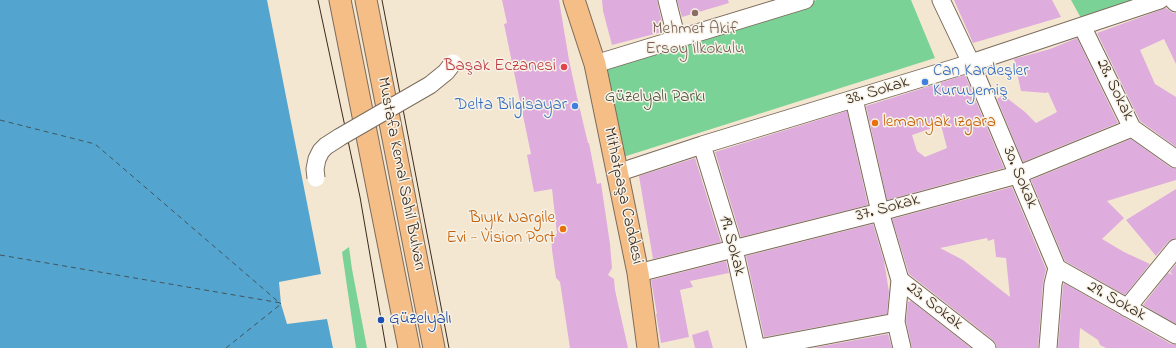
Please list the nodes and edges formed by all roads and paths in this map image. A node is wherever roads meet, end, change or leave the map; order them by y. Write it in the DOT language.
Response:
graph roads {
  1 [pos="340,0"];
  2 [pos="366,0"];
  3 [pos="574,0"];
  4 [pos="667,0"];
  5 [pos="805,0"];
  6 [pos="941,0"];
  7 [pos="1160,0"];
  8 [pos="1173,0"];
  9 [pos="1176,3"];
  10 [pos="1082,26"];
  11 [pos="677,40"];
  12 [pos="453,63"];
  13 [pos="971,63"];
  14 [pos="595,64"];
  15 [pos="854,99"];
  16 [pos="1132,128"];
  17 [pos="702,145"];
  18 [pos="1176,159"];
  19 [pos="617,173"];
  20 [pos="1017,175"];
  21 [pos="316,178"];
  22 [pos="880,212"];
  23 [pos="1176,248"];
  24 [pos="734,249"];
  25 [pos="1057,268"];
  26 [pos="638,273"];
  27 [pos="900,280"];
  28 [pos="1127,308"];
  29 [pos="896,322"];
  30 [pos="1176,335"];
  31 [pos="409,348"];
  32 [pos="434,348"];
  33 [pos="648,348"];
  34 [pos="756,348"];
  35 [pos="759,348"];
  36 [pos="902,348"];
  37 [pos="988,348"];
  38 [pos="1048,348"];
  1 -- 31 [label="main road, Mustafa Kemal Sahil Bulvarı"];
  2 -- 32 [label="main road, Mustafa Kemal Sahil Bulvarı"];
  3 -- 14 [label="main road, Mithatpaşa Caddesi"];
  4 -- 11 [label="street"];
  5 -- 11 [label="street"];
  6 -- 13 [label="street, 30. Sokak"];
  7 -- 10 [label="street, 38. Sokak"];
  8 -- 9 [label="street"];
  10 -- 13 [label="street, 38. Sokak"];
  10 -- 16 [label="street, 28. Sokak"];
  11 -- 14 [label="street"];
  12 -- 21 [label="street, bridge"];
  13 -- 15 [label="street, 38. Sokak"];
  13 -- 20 [label="street, 30. Sokak"];
  14 -- 19 [label="main road, Mithatpaşa Caddesi"];
  15 -- 17 [label="street, 38. Sokak"];
  15 -- 22 [label="street"];
  16 -- 18 [label="street, 28. Sokak"];
  16 -- 20 [label="street, 37. Sokak"];
  17 -- 19 [label="street, 38. Sokak"];
  17 -- 24 [label="street, 19. Sokak"];
  19 -- 26 [label="main road, Mithatpaşa Caddesi"];
  20 -- 22 [label="street, 37. Sokak"];
  20 -- 25 [label="street, 30. Sokak"];
  22 -- 24 [label="street, 37. Sokak"];
  22 -- 27 [label="street"];
  23 -- 28 [label="street"];
  24 -- 26 [label="street, 37. Sokak"];
  24 -- 34 [label="street, 19. Sokak"];
  25 -- 28 [label="street, 29. Sokak"];
  25 -- 38 [label="street"];
  26 -- 33 [label="main road, Mithatpaşa Caddesi"];
  27 -- 29 [label="street"];
  27 -- 37 [label="street, 23. Sokak"];
  28 -- 30 [label="street, 29. Sokak"];
  29 -- 35 [label="street"];
  29 -- 36 [label="street"];
}
